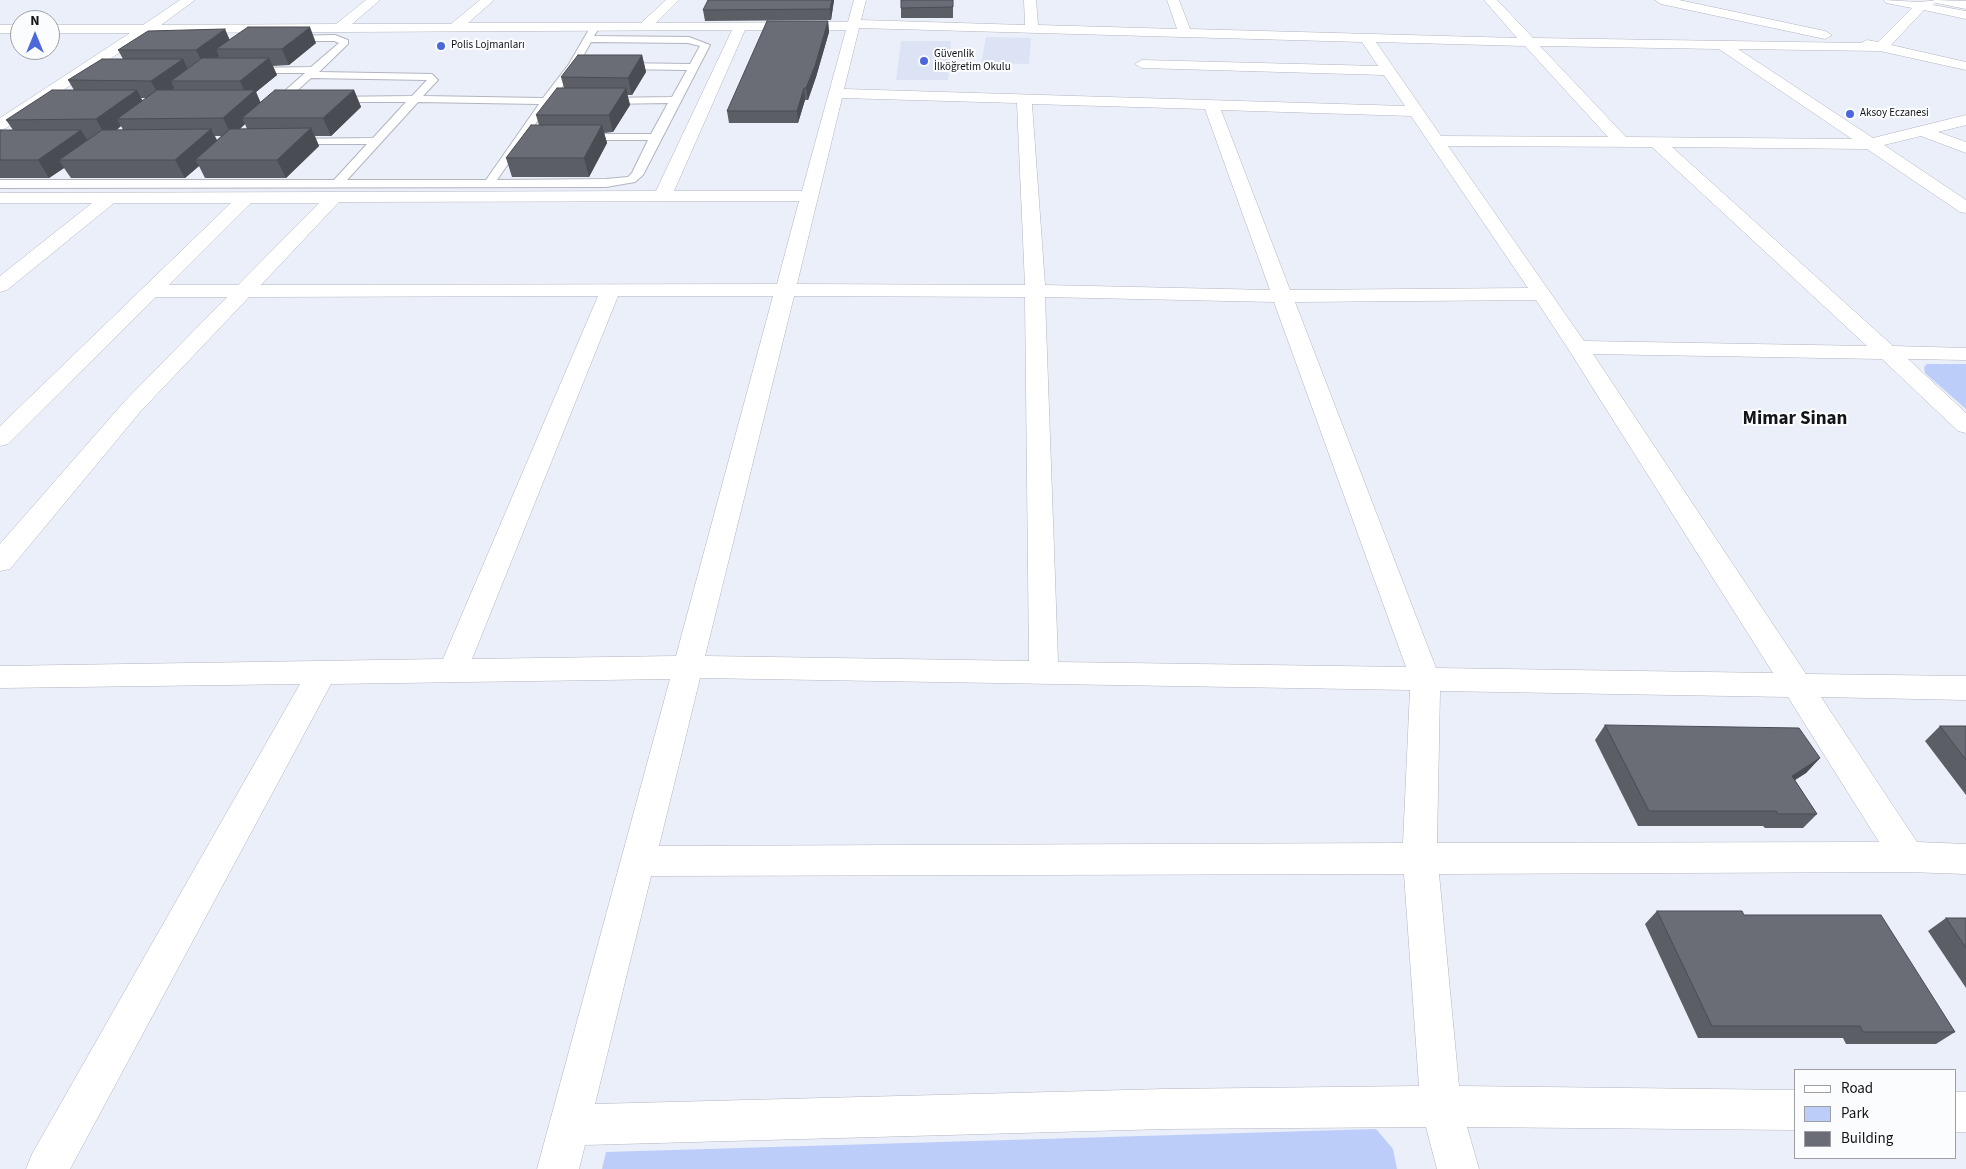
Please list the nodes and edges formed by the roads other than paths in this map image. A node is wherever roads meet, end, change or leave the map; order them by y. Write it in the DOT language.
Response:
graph roads {
  1 [pos="189,0"];
  2 [pos="374,0"];
  3 [pos="488,0"];
  4 [pos="673,0"];
  5 [pos="1030,0"];
  6 [pos="1173,0"];
  7 [pos="1490,0"];
  8 [pos="1661,0"];
  9 [pos="1890,0"];
  10 [pos="1940,0"];
  11 [pos="1926,3"];
  12 [pos="1966,5"];
  13 [pos="1966,15"];
  14 [pos="856,17"];
  15 [pos="644,27"];
  16 [pos="740,27"];
  17 [pos="339,28"];
  18 [pos="454,28"];
  19 [pos="60,29"];
  20 [pos="145,29"];
  21 [pos="1032,29"];
  22 [pos="1141,32"];
  23 [pos="592,33"];
  24 [pos="1185,33"];
  25 [pos="1366,38"];
  26 [pos="167,40"];
  27 [pos="1530,42"];
  28 [pos="1724,46"];
  29 [pos="1881,47"];
  30 [pos="610,66"];
  31 [pos="1966,66"];
  32 [pos="694,67"];
  33 [pos="238,70"];
  34 [pos="1390,71"];
  35 [pos="313,72"];
  36 [pos="836,93"];
  37 [pos="301,99"];
  38 [pos="320,99"];
  39 [pos="415,99"];
  40 [pos="1024,99"];
  41 [pos="675,100"];
  42 [pos="546,101"];
  43 [pos="1212,104"];
  44 [pos="1414,110"];
  45 [pos="1966,120"];
  46 [pos="0,125"];
  47 [pos="1922,131"];
  48 [pos="655,137"];
  49 [pos="520,138"];
  50 [pos="540,138"];
  51 [pos="568,138"];
  52 [pos="282,140"];
  53 [pos="377,140"];
  54 [pos="1438,141"];
  55 [pos="1622,143"];
  56 [pos="1658,144"];
  57 [pos="1870,144"];
  58 [pos="1966,148"];
  59 [pos="202,171"];
  60 [pos="67,174"];
  61 [pos="490,182"];
  62 [pos="53,184"];
  63 [pos="189,184"];
  64 [pos="336,190"];
  65 [pos="2,196"];
  66 [pos="664,196"];
  67 [pos="810,196"];
  68 [pos="248,197"];
  69 [pos="111,198"];
  70 [pos="1966,208"];
  71 [pos="0,286"];
  72 [pos="611,290"];
  73 [pos="785,290"];
  74 [pos="152,291"];
  75 [pos="245,291"];
  76 [pos="1035,291"];
  77 [pos="1542,294"];
  78 [pos="1283,296"];
  79 [pos="1578,347"];
  80 [pos="1889,354"];
  81 [pos="1966,354"];
  82 [pos="0,414"];
  83 [pos="26,414"];
  84 [pos="1966,426"];
  85 [pos="0,440"];
  86 [pos="0,562"];
  87 [pos="688,667"];
  88 [pos="453,670"];
  89 [pos="322,672"];
  90 [pos="1044,673"];
  91 [pos="0,677"];
  92 [pos="1425,679"];
  93 [pos="1794,685"];
  94 [pos="1966,688"];
  95 [pos="1908,857"];
  96 [pos="1420,859"];
  97 [pos="1966,859"];
  98 [pos="638,861"];
  99 [pos="1440,1106"];
  100 [pos="1794,1110"];
  101 [pos="570,1125"];
  102 [pos="47,1169"];
  103 [pos="558,1169"];
  104 [pos="1458,1169"];
  1 -- 20 [label="street"];
  2 -- 17 [label="street"];
  3 -- 18 [label="street"];
  4 -- 15 [label="street"];
  5 -- 21 [label="street"];
  6 -- 24 [label="street"];
  7 -- 27 [label="street"];
  8 -- 29 [label="street"];
  9 -- 11 [label="street"];
  10 -- 12 [label="street"];
  11 -- 13 [label="street"];
  11 -- 29 [label="street"];
  14 -- 16 [label="street"];
  14 -- 21 [label="street"];
  14 -- 36 [label="street"];
  15 -- 16 [label="street"];
  15 -- 23 [label="street"];
  16 -- 66 [label="street"];
  17 -- 18 [label="street"];
  17 -- 20 [label="street"];
  18 -- 23 [label="street"];
  19 -- 20 [label="street"];
  20 -- 46 [label="street"];
  21 -- 22 [label="street"];
  22 -- 24 [label="street"];
  22 -- 34 [label="street"];
  23 -- 32 [label="lane"];
  23 -- 42 [label="lane"];
  24 -- 25 [label="street"];
  25 -- 27 [label="street"];
  25 -- 34 [label="street"];
  26 -- 35 [label="lane"];
  27 -- 28 [label="street"];
  27 -- 55 [label="street"];
  28 -- 29 [label="street"];
  28 -- 57 [label="street"];
  29 -- 31 [label="street"];
  30 -- 32 [label="lane"];
  32 -- 41 [label="lane"];
  33 -- 35 [label="lane"];
  34 -- 44 [label="street"];
  35 -- 37 [label="lane"];
  35 -- 39 [label="lane"];
  36 -- 40 [label="street"];
  36 -- 67 [label="street"];
  38 -- 39 [label="lane"];
  39 -- 42 [label="lane"];
  39 -- 53 [label="lane"];
  40 -- 43 [label="street"];
  40 -- 76 [label="street"];
  41 -- 42 [label="lane"];
  41 -- 48 [label="lane"];
  42 -- 49 [label="lane"];
  43 -- 44 [label="street"];
  43 -- 78 [label="street"];
  44 -- 54 [label="street"];
  45 -- 47 [label="street"];
  47 -- 57 [label="street"];
  47 -- 58 [label="street"];
  48 -- 51 [label="lane"];
  48 -- 61 [label="lane"];
  49 -- 50 [label="lane"];
  49 -- 61 [label="lane"];
  52 -- 53 [label="lane"];
  53 -- 64 [label="lane"];
  54 -- 55 [label="street"];
  54 -- 77 [label="street"];
  55 -- 56 [label="street"];
  56 -- 57 [label="street"];
  56 -- 80 [label="street"];
  57 -- 70 [label="street"];
  59 -- 63 [label="lane"];
  60 -- 62 [label="lane"];
  61 -- 64 [label="lane"];
  62 -- 63 [label="lane"];
  62 -- 65 [label="lane"];
  63 -- 64 [label="lane"];
  64 -- 66 [label="street"];
  64 -- 68 [label="street"];
  64 -- 75 [label="street"];
  65 -- 69 [label="street"];
  66 -- 67 [label="street"];
  67 -- 73 [label="street"];
  68 -- 69 [label="street"];
  68 -- 74 [label="street"];
  69 -- 71 [label="street"];
  72 -- 73 [label="street"];
  72 -- 75 [label="street"];
  72 -- 88 [label="street"];
  73 -- 76 [label="street"];
  73 -- 87 [label="street"];
  74 -- 75 [label="street"];
  74 -- 83 [label="street"];
  75 -- 86 [label="street"];
  76 -- 78 [label="street"];
  76 -- 90 [label="street"];
  77 -- 78 [label="street"];
  77 -- 79 [label="street"];
  78 -- 92 [label="street"];
  79 -- 80 [label="street"];
  79 -- 93 [label="street"];
  80 -- 81 [label="street"];
  80 -- 84 [label="street"];
  82 -- 83 [label="street"];
  83 -- 85 [label="street"];
  87 -- 88 [label="street"];
  87 -- 90 [label="street"];
  87 -- 98 [label="street"];
  88 -- 89 [label="street"];
  89 -- 91 [label="street"];
  89 -- 102 [label="street"];
  90 -- 92 [label="street"];
  92 -- 93 [label="street"];
  92 -- 96 [label="street"];
  93 -- 94 [label="street"];
  93 -- 95 [label="street"];
  95 -- 96 [label="street"];
  95 -- 97 [label="street"];
  96 -- 98 [label="street"];
  96 -- 99 [label="street"];
  98 -- 101 [label="street"];
  99 -- 100 [label="street"];
  99 -- 101 [label="street"];
  99 -- 104 [label="street"];
  101 -- 103 [label="street"];
}
